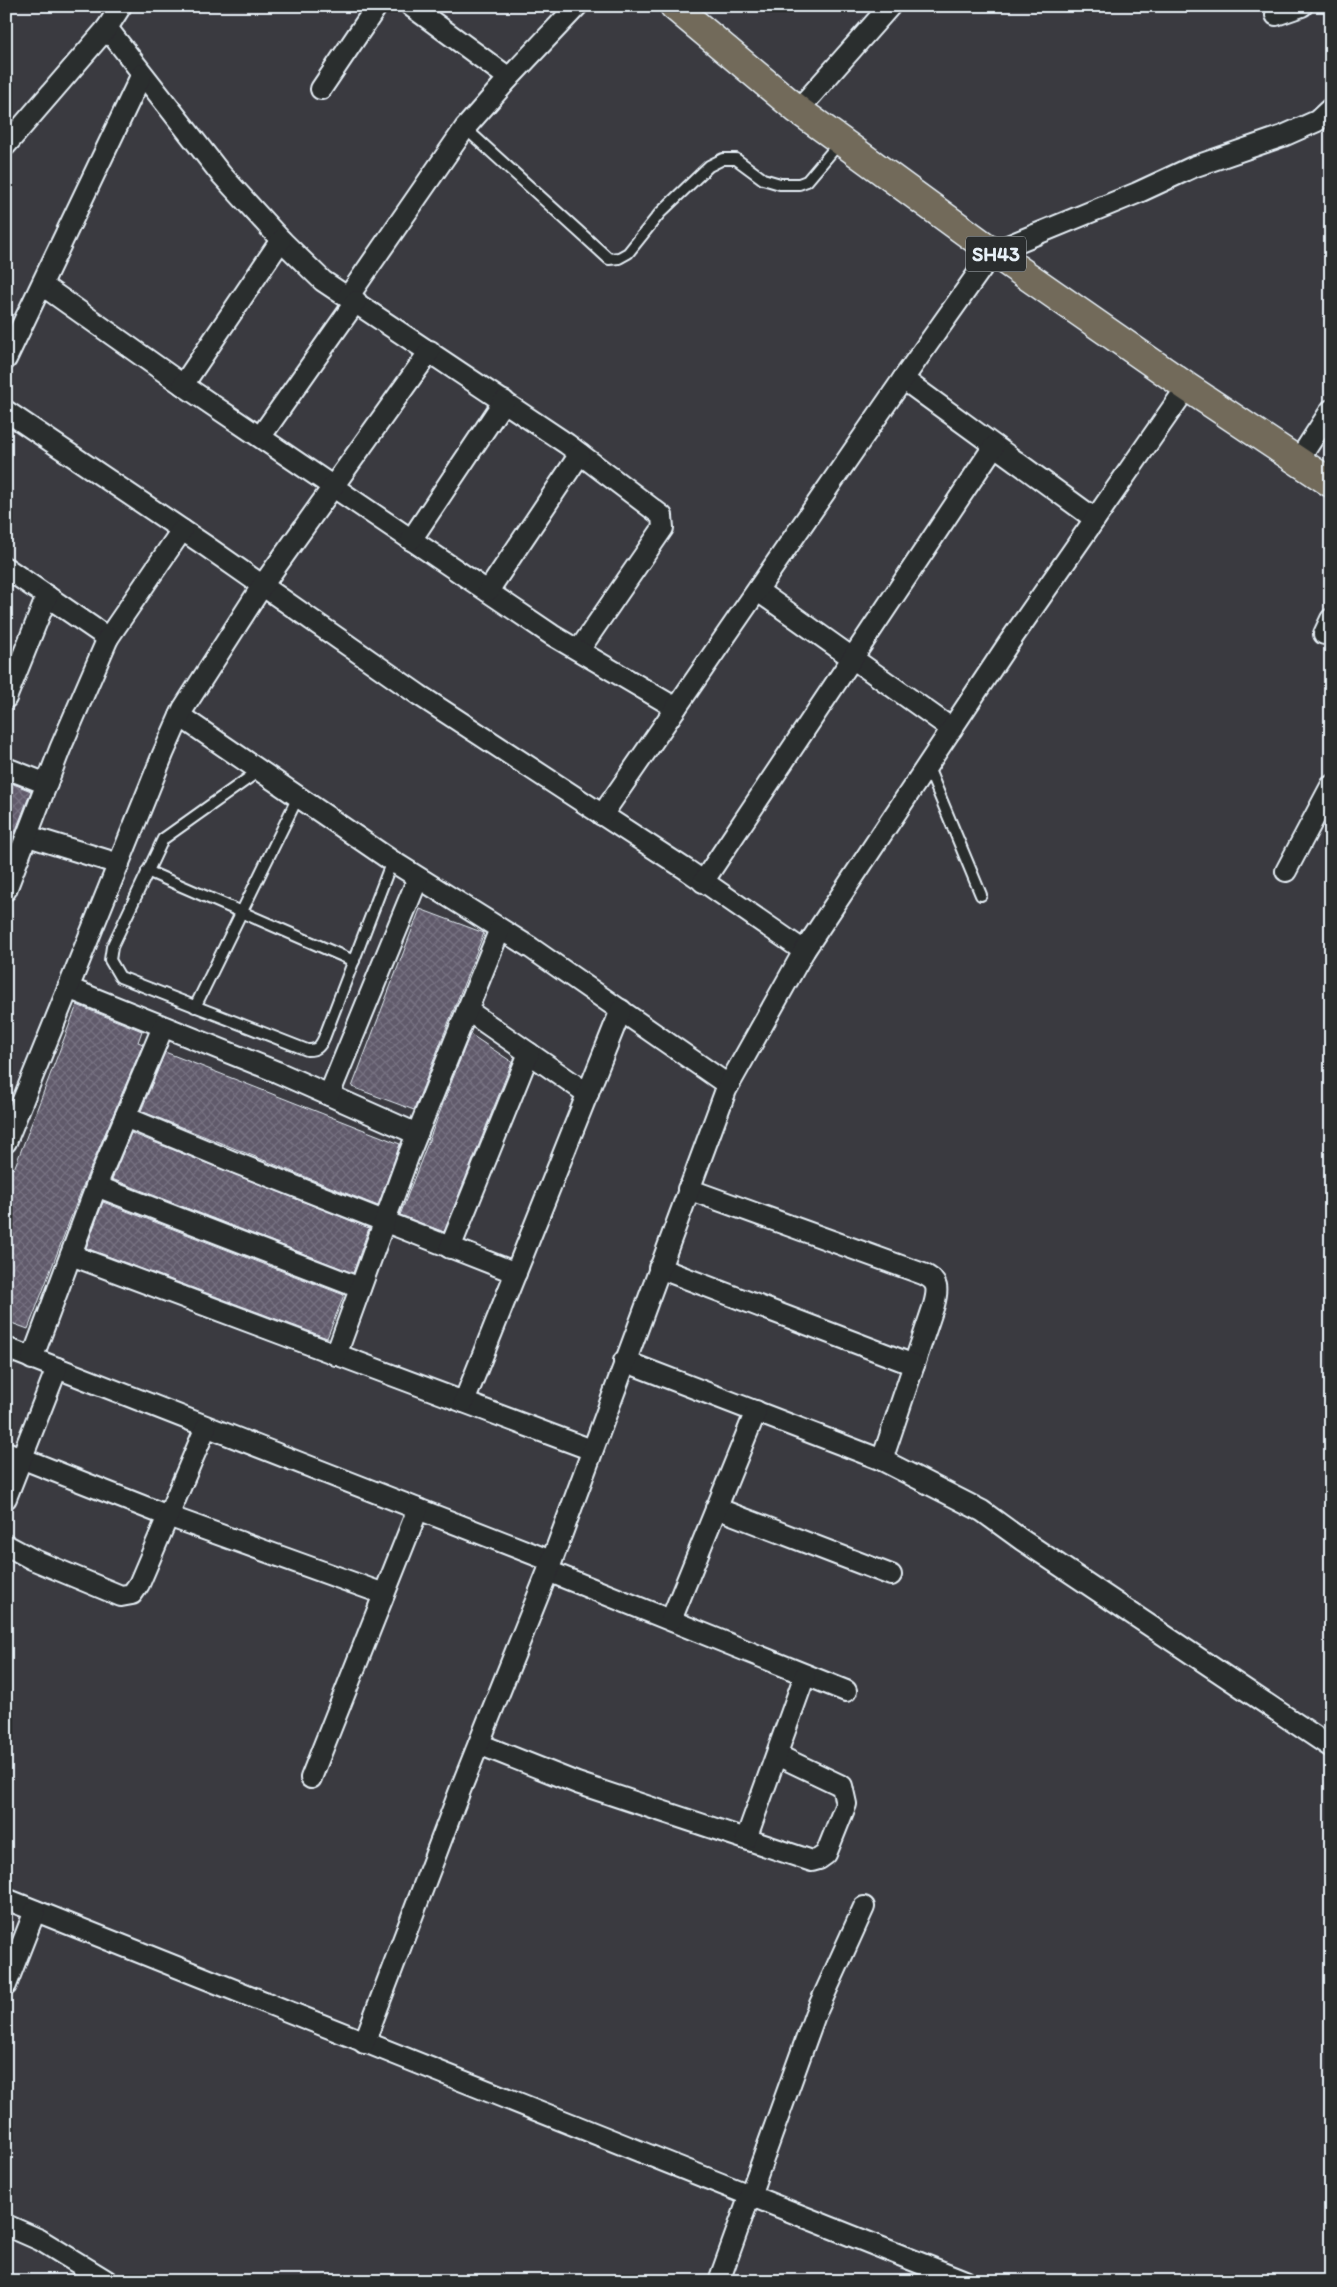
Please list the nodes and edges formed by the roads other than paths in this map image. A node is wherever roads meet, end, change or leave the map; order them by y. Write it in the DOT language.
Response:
graph roads {
  1 [pos="121,6"];
  2 [pos="377,6"];
  3 [pos="411,6"];
  4 [pos="577,6"];
  5 [pos="674,6"];
  6 [pos="890,6"];
  7 [pos="1302,6"];
  8 [pos="1276,15"];
  9 [pos="107,28"];
  10 [pos="142,74"];
  11 [pos="508,78"];
  12 [pos="321,89"];
  13 [pos="798,110"];
  14 [pos="1329,113"];
  15 [pos="465,128"];
  16 [pos="841,141"];
  17 [pos="6,145"];
  18 [pos="281,240"];
  19 [pos="993,252"];
  20 [pos="42,285"];
  21 [pos="352,299"];
  22 [pos="430,351"];
  23 [pos="6,359"];
  24 [pos="902,378"];
  25 [pos="183,386"];
  26 [pos="1187,387"];
  27 [pos="504,401"];
  28 [pos="1331,410"];
  29 [pos="6,411"];
  30 [pos="261,436"];
  31 [pos="994,446"];
  32 [pos="580,454"];
  33 [pos="1298,460"];
  34 [pos="1331,483"];
  35 [pos="333,486"];
  36 [pos="1095,519"];
  37 [pos="182,530"];
  38 [pos="411,540"];
  39 [pos="6,568"];
  40 [pos="262,586"];
  41 [pos="488,591"];
  42 [pos="758,591"];
  43 [pos="47,596"];
  44 [pos="108,638"];
  45 [pos="578,650"];
  46 [pos="852,659"];
  47 [pos="6,698"];
  48 [pos="676,708"];
  49 [pos="180,716"];
  50 [pos="952,729"];
  51 [pos="928,765"];
  52 [pos="6,768"];
  53 [pos="260,770"];
  54 [pos="47,784"];
  55 [pos="1331,786"];
  56 [pos="298,797"];
  57 [pos="602,815"];
  58 [pos="18,844"];
  59 [pos="392,861"];
  60 [pos="119,864"];
  61 [pos="147,871"];
  62 [pos="1286,871"];
  63 [pos="418,878"];
  64 [pos="703,882"];
  65 [pos="6,890"];
  66 [pos="981,895"];
  67 [pos="242,911"];
  68 [pos="500,928"];
  69 [pos="804,951"];
  70 [pos="354,961"];
  71 [pos="68,988"];
  72 [pos="195,1007"];
  73 [pos="467,1010"];
  74 [pos="621,1010"];
  75 [pos="163,1027"];
  76 [pos="529,1053"];
  77 [pos="728,1085"];
  78 [pos="588,1094"];
  79 [pos="328,1095"];
  80 [pos="125,1117"];
  81 [pos="417,1134"];
  82 [pos="6,1142"];
  83 [pos="96,1186"];
  84 [pos="688,1189"];
  85 [pos="385,1221"];
  86 [pos="450,1248"];
  87 [pos="71,1255"];
  88 [pos="659,1268"];
  89 [pos="516,1273"];
  90 [pos="360,1288"];
  91 [pos="6,1348"];
  92 [pos="336,1355"];
  93 [pos="32,1359"];
  94 [pos="624,1360"];
  95 [pos="914,1365"];
  96 [pos="57,1368"];
  97 [pos="464,1402"];
  98 [pos="756,1411"];
  99 [pos="206,1427"];
  100 [pos="592,1450"];
  101 [pos="14,1455"];
  102 [pos="882,1460"];
  103 [pos="6,1498"];
  104 [pos="716,1508"];
  105 [pos="418,1509"];
  106 [pos="168,1516"];
  107 [pos="6,1545"];
  108 [pos="549,1566"];
  109 [pos="891,1575"];
  110 [pos="384,1594"];
  111 [pos="671,1620"];
  112 [pos="805,1675"];
  113 [pos="846,1691"];
  114 [pos="478,1744"];
  115 [pos="1331,1747"];
  116 [pos="777,1755"];
  117 [pos="311,1778"];
  118 [pos="746,1839"];
  119 [pos="6,1899"];
  120 [pos="864,1906"];
  121 [pos="35,1911"];
  122 [pos="6,1985"];
  123 [pos="364,2043"];
  124 [pos="751,2197"];
  125 [pos="6,2225"];
  126 [pos="107,2281"];
  127 [pos="719,2281"];
  128 [pos="965,2281"];
  1 -- 9 [label="street"];
  2 -- 12 [label="street"];
  3 -- 11 [label="street"];
  4 -- 11 [label="street"];
  5 -- 13 [label="main road, SH43"];
  6 -- 13 [label="street"];
  7 -- 8 [label="street"];
  9 -- 10 [label="street"];
  9 -- 17 [label="street"];
  10 -- 18 [label="street"];
  10 -- 20 [label="street"];
  11 -- 15 [label="street"];
  13 -- 16 [label="main road, SH43"];
  14 -- 19 [label="street"];
  15 -- 16 [label="lane"];
  15 -- 21 [label="street"];
  16 -- 19 [label="main road, SH43"];
  18 -- 21 [label="street"];
  18 -- 25 [label="street"];
  19 -- 24 [label="street"];
  19 -- 26 [label="main road, SH43"];
  20 -- 23 [label="street"];
  20 -- 25 [label="street"];
  21 -- 22 [label="street"];
  21 -- 30 [label="street"];
  22 -- 27 [label="street"];
  22 -- 35 [label="street"];
  24 -- 31 [label="street"];
  24 -- 42 [label="street"];
  25 -- 30 [label="street"];
  26 -- 33 [label="main road, SH43"];
  26 -- 36 [label="street"];
  27 -- 32 [label="street"];
  27 -- 38 [label="street"];
  28 -- 33 [label="street"];
  29 -- 37 [label="street"];
  30 -- 35 [label="street"];
  31 -- 36 [label="street"];
  31 -- 46 [label="street"];
  32 -- 41 [label="street"];
  32 -- 45 [label="street"];
  33 -- 34 [label="main road, SH43"];
  35 -- 38 [label="street"];
  35 -- 40 [label="street"];
  36 -- 50 [label="street"];
  37 -- 40 [label="street"];
  37 -- 44 [label="street"];
  38 -- 41 [label="street"];
  39 -- 43 [label="street"];
  40 -- 49 [label="street"];
  40 -- 57 [label="street"];
  41 -- 45 [label="street"];
  42 -- 46 [label="street"];
  42 -- 48 [label="street"];
  43 -- 44 [label="street"];
  43 -- 47 [label="street"];
  44 -- 54 [label="street"];
  45 -- 48 [label="street"];
  46 -- 50 [label="street"];
  46 -- 64 [label="street"];
  48 -- 57 [label="street"];
  49 -- 53 [label="street"];
  49 -- 60 [label="street"];
  50 -- 51 [label="street"];
  51 -- 66 [label="lane"];
  51 -- 69 [label="street"];
  52 -- 54 [label="street"];
  53 -- 56 [label="street"];
  53 -- 61 [label="lane"];
  54 -- 58 [label="street"];
  55 -- 62 [label="street"];
  56 -- 59 [label="street"];
  56 -- 67 [label="lane"];
  57 -- 64 [label="street"];
  58 -- 60 [label="street"];
  58 -- 65 [label="street"];
  59 -- 63 [label="street"];
  59 -- 70 [label="lane"];
  60 -- 71 [label="street"];
  61 -- 67 [label="lane"];
  61 -- 72 [label="lane"];
  63 -- 68 [label="street"];
  63 -- 79 [label="street"];
  64 -- 69 [label="street"];
  67 -- 70 [label="lane"];
  67 -- 72 [label="lane"];
  68 -- 73 [label="street"];
  68 -- 74 [label="street"];
  69 -- 77 [label="street"];
  70 -- 72 [label="lane"];
  71 -- 75 [label="street"];
  71 -- 82 [label="street"];
  73 -- 76 [label="street"];
  73 -- 81 [label="street"];
  74 -- 77 [label="street"];
  74 -- 78 [label="street"];
  75 -- 79 [label="street"];
  75 -- 80 [label="street"];
  76 -- 78 [label="street"];
  76 -- 86 [label="street"];
  77 -- 84 [label="street"];
  78 -- 89 [label="street"];
  79 -- 81 [label="street"];
  80 -- 83 [label="street"];
  80 -- 85 [label="street"];
  81 -- 85 [label="street"];
  83 -- 87 [label="street"];
  83 -- 90 [label="street"];
  84 -- 88 [label="street"];
  84 -- 95 [label="street"];
  85 -- 86 [label="street"];
  85 -- 90 [label="street"];
  86 -- 89 [label="street"];
  87 -- 92 [label="street"];
  87 -- 93 [label="street"];
  88 -- 94 [label="street"];
  88 -- 95 [label="street"];
  89 -- 97 [label="street"];
  90 -- 92 [label="street"];
  91 -- 93 [label="street"];
  92 -- 97 [label="street"];
  93 -- 96 [label="street"];
  94 -- 98 [label="street"];
  94 -- 100 [label="street"];
  95 -- 102 [label="street"];
  96 -- 99 [label="street"];
  96 -- 101 [label="street"];
  97 -- 100 [label="street"];
  98 -- 102 [label="street"];
  98 -- 104 [label="street"];
  99 -- 105 [label="street"];
  99 -- 106 [label="street"];
  100 -- 108 [label="street"];
  101 -- 103 [label="street"];
  101 -- 106 [label="street"];
  102 -- 115 [label="street"];
  104 -- 109 [label="street"];
  104 -- 111 [label="street"];
  105 -- 108 [label="street"];
  105 -- 110 [label="street"];
  106 -- 107 [label="street"];
  106 -- 110 [label="street"];
  108 -- 111 [label="street"];
  108 -- 114 [label="street"];
  110 -- 117 [label="street"];
  111 -- 112 [label="street"];
  112 -- 113 [label="street"];
  112 -- 116 [label="street"];
  114 -- 118 [label="street"];
  114 -- 123 [label="street"];
  116 -- 118 [label="street"];
  116 -- 118 [label="street"];
  119 -- 121 [label="street"];
  120 -- 124 [label="street"];
  121 -- 122 [label="street"];
  121 -- 123 [label="street"];
  123 -- 124 [label="street"];
  124 -- 127 [label="street"];
  124 -- 128 [label="street"];
  125 -- 126 [label="street"];
}
